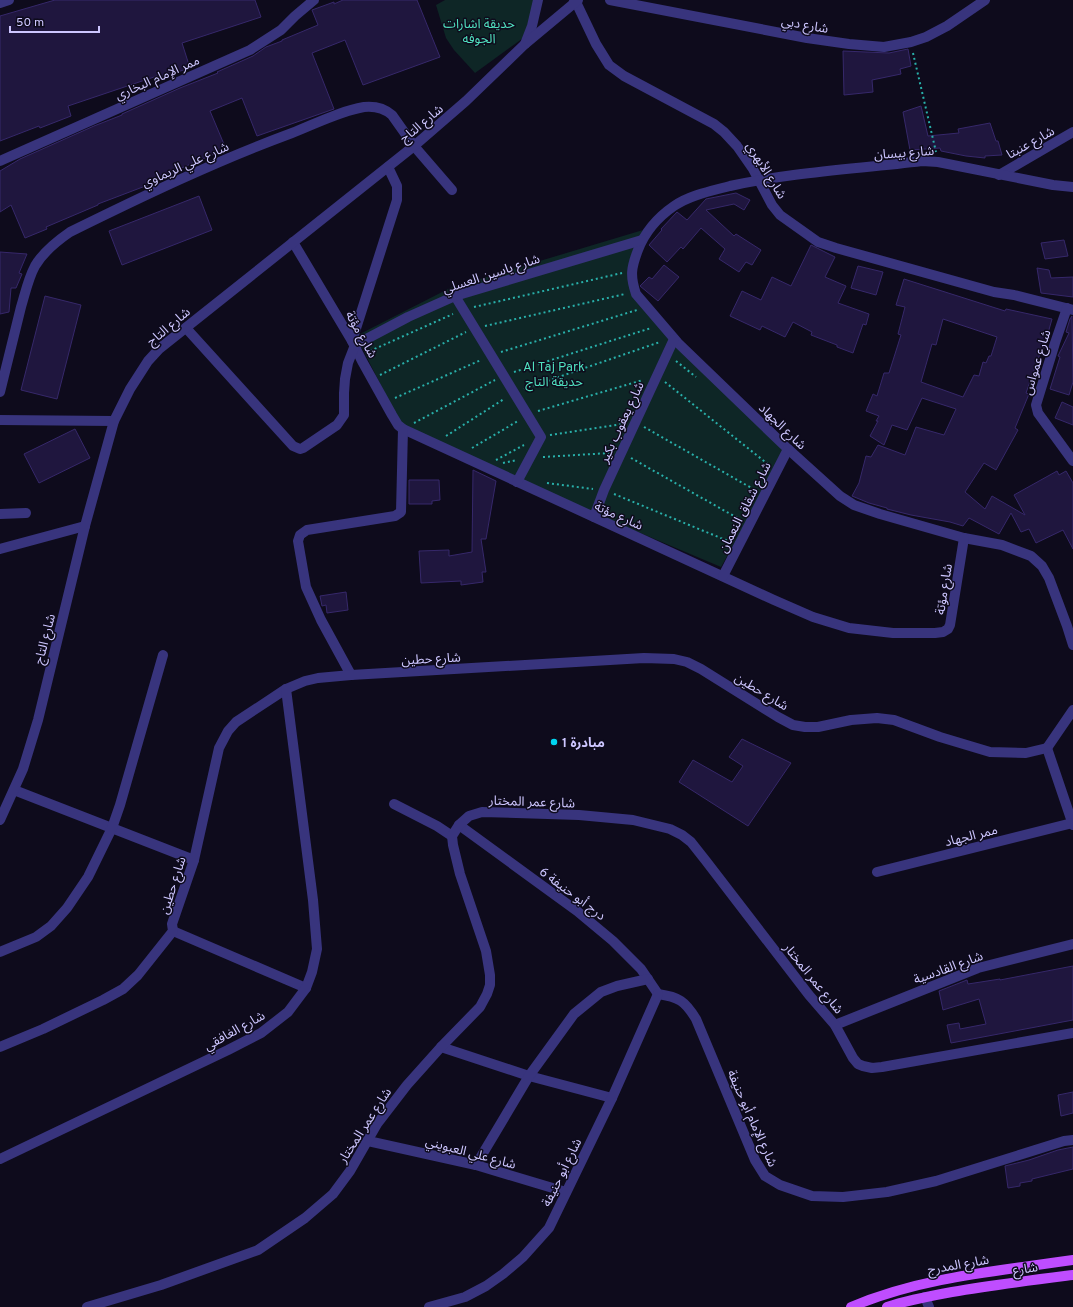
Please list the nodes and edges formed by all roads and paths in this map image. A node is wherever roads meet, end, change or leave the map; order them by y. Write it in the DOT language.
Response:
graph roads {
  1 [pos="9,0"];
  2 [pos="314,0"];
  3 [pos="538,0"];
  4 [pos="610,0"];
  5 [pos="985,0"];
  6 [pos="576,1"];
  7 [pos="0,3"];
  8 [pos="911,42"];
  9 [pos="524,45"];
  10 [pos="1073,132"];
  11 [pos="414,146"];
  12 [pos="0,161"];
  13 [pos="938,162"];
  14 [pos="388,167"];
  15 [pos="999,174"];
  16 [pos="760,180"];
  17 [pos="1073,187"];
  18 [pos="452,190"];
  19 [pos="642,240"];
  20 [pos="293,242"];
  21 [pos="631,271"];
  22 [pos="635,292"];
  23 [pos="456,296"];
  24 [pos="646,307"];
  25 [pos="463,309"];
  26 [pos="1070,309"];
  27 [pos="661,325"];
  28 [pos="186,328"];
  29 [pos="475,328"];
  30 [pos="673,338"];
  31 [pos="354,343"];
  32 [pos="491,355"];
  33 [pos="359,356"];
  34 [pos="504,375"];
  35 [pos="657,376"];
  36 [pos="372,379"];
  37 [pos="0,392"];
  38 [pos="514,392"];
  39 [pos="385,403"];
  40 [pos="528,414"];
  41 [pos="0,420"];
  42 [pos="114,421"];
  43 [pos="635,422"];
  44 [pos="403,429"];
  45 [pos="541,436"];
  46 [pos="435,443"];
  47 [pos="788,449"];
  48 [pos="621,452"];
  49 [pos="461,455"];
  50 [pos="530,458"];
  51 [pos="1073,461"];
  52 [pos="483,466"];
  53 [pos="777,472"];
  54 [pos="517,482"];
  55 [pos="542,482"];
  56 [pos="604,490"];
  57 [pos="765,495"];
  58 [pos="26,513"];
  59 [pos="0,514"];
  60 [pos="594,518"];
  61 [pos="750,525"];
  62 [pos="85,526"];
  63 [pos="964,538"];
  64 [pos="739,546"];
  65 [pos="0,549"];
  66 [pos="723,576"];
  67 [pos="1073,645"];
  68 [pos="163,655"];
  69 [pos="351,675"];
  70 [pos="286,690"];
  71 [pos="1073,710"];
  72 [pos="1047,748"];
  73 [pos="14,790"];
  74 [pos="394,804"];
  75 [pos="0,820"];
  76 [pos="1073,824"];
  77 [pos="459,825"];
  78 [pos="112,828"];
  79 [pos="452,836"];
  80 [pos="194,860"];
  81 [pos="877,872"];
  82 [pos="173,931"];
  83 [pos="1073,944"];
  84 [pos="0,952"];
  85 [pos="648,979"];
  86 [pos="306,988"];
  87 [pos="658,994"];
  88 [pos="835,1025"];
  89 [pos="1073,1033"];
  90 [pos="0,1047"];
  91 [pos="441,1047"];
  92 [pos="529,1076"];
  93 [pos="612,1098"];
  94 [pos="1073,1140"];
  95 [pos="368,1141"];
  96 [pos="0,1159"];
  97 [pos="476,1165"];
  98 [pos="566,1192"];
  99 [pos="1073,1260"];
  100 [pos="1022,1268"];
  101 [pos="978,1273"];
  102 [pos="1073,1274"];
  103 [pos="1024,1281"];
  104 [pos="921,1284"];
  105 [pos="980,1287"];
  106 [pos="925,1297"];
  107 [pos="86,1307"];
  108 [pos="429,1307"];
  109 [pos="851,1307"];
  110 [pos="887,1307"];
  111 [pos="929,1307"];
  1 -- 7 [label="street"];
  2 -- 12 [label="street, ممر الإمام البخاري"];
  3 -- 9 [label="street"];
  4 -- 8 [label="street, شارع دبي"];
  5 -- 8 [label="street, شارع دبي"];
  6 -- 9 [label="street, شارع التاج"];
  6 -- 16 [label="street, شارع الأبهري"];
  8 -- 13 [label="path"];
  9 -- 11 [label="street, شارع التاج"];
  10 -- 15 [label="street, شارع عنبتا"];
  11 -- 14 [label="street, شارع التاج"];
  11 -- 18 [label="street, شارع علي الريماوي"];
  11 -- 37 [label="street, شارع علي الريماوي"];
  13 -- 15 [label="street, شارع بيسان"];
  13 -- 16 [label="street, شارع بيسان"];
  14 -- 20 [label="street, شارع التاج"];
  14 -- 31 [label="street"];
  15 -- 17 [label="street, شارع بيسان"];
  16 -- 19 [label="street"];
  16 -- 26 [label="street, شارع الأبهري"];
  19 -- 21 [label="street"];
  19 -- 23 [label="street, شارع ياسين العسلي"];
  20 -- 28 [label="street, شارع التاج"];
  20 -- 31 [label="street, شارع مؤتة"];
  21 -- 22 [label="street, شارع الجهاد"];
  21 -- 25 [label="path"];
  22 -- 24 [label="street, شارع الجهاد"];
  22 -- 29 [label="path"];
  23 -- 25 [label="street"];
  23 -- 31 [label="street, شارع ياسين العسلي"];
  24 -- 27 [label="street, شارع الجهاد"];
  24 -- 32 [label="path"];
  25 -- 29 [label="street"];
  25 -- 33 [label="path"];
  26 -- 51 [label="street, شارع عمواس"];
  27 -- 30 [label="street, شارع الجهاد"];
  27 -- 34 [label="path"];
  28 -- 31 [label="street"];
  28 -- 42 [label="street, شارع التاج"];
  29 -- 32 [label="street"];
  29 -- 36 [label="path"];
  30 -- 35 [label="street, شارع يعقوب بكير"];
  30 -- 38 [label="path"];
  30 -- 47 [label="street, شارع الجهاد"];
  31 -- 33 [label="street, شارع مؤتة"];
  32 -- 34 [label="street"];
  32 -- 39 [label="path"];
  33 -- 36 [label="street, شارع مؤتة"];
  34 -- 38 [label="street"];
  34 -- 44 [label="path"];
  35 -- 40 [label="path"];
  35 -- 43 [label="street, شارع يعقوب بكير"];
  35 -- 53 [label="path"];
  36 -- 39 [label="street, شارع مؤتة"];
  38 -- 40 [label="street"];
  38 -- 46 [label="path"];
  39 -- 44 [label="street, شارع مؤتة"];
  40 -- 45 [label="street"];
  40 -- 49 [label="path"];
  41 -- 42 [label="street"];
  42 -- 62 [label="street, شارع التاج"];
  43 -- 45 [label="path"];
  43 -- 48 [label="street, شارع يعقوب بكير"];
  43 -- 57 [label="path"];
  44 -- 46 [label="street, شارع مؤتة"];
  44 -- 69 [label="street"];
  45 -- 50 [label="street"];
  45 -- 52 [label="path"];
  46 -- 49 [label="street, شارع مؤتة"];
  47 -- 53 [label="street, شارع شقاق النعمان"];
  47 -- 63 [label="street, شارع الجهاد"];
  48 -- 50 [label="path"];
  48 -- 56 [label="street, شارع يعقوب بكير"];
  48 -- 61 [label="path"];
  49 -- 52 [label="street, شارع مؤتة"];
  50 -- 52 [label="path"];
  50 -- 54 [label="street"];
  52 -- 54 [label="street, شارع مؤتة"];
  53 -- 57 [label="street, شارع شقاق النعمان"];
  54 -- 60 [label="street, شارع مؤتة"];
  55 -- 56 [label="path"];
  56 -- 60 [label="street, شارع يعقوب بكير"];
  56 -- 64 [label="path"];
  57 -- 61 [label="street, شارع شقاق النعمان"];
  58 -- 59 [label="street"];
  60 -- 66 [label="street, شارع مؤتة"];
  61 -- 64 [label="street, شارع شقاق النعمان"];
  62 -- 65 [label="street"];
  62 -- 73 [label="street, شارع التاج"];
  63 -- 66 [label="street, شارع مؤتة"];
  63 -- 67 [label="street, شارع الجهاد"];
  64 -- 66 [label="street, شارع شقاق النعمان"];
  68 -- 78 [label="street"];
  69 -- 70 [label="street, شارع حطين"];
  69 -- 72 [label="street, شارع حطين"];
  70 -- 80 [label="street, شارع حطين"];
  70 -- 86 [label="street, شارع الغافقي"];
  71 -- 72 [label="street"];
  72 -- 76 [label="street"];
  73 -- 75 [label="street, شارع التاج"];
  73 -- 78 [label="street"];
  74 -- 79 [label="street"];
  76 -- 81 [label="street, ممر الجهاد"];
  77 -- 79 [label="street, شارع عمر المختار"];
  77 -- 85 [label="street, درج أبو حنيفة 6"];
  77 -- 88 [label="street, شارع عمر المختار"];
  78 -- 80 [label="street"];
  78 -- 84 [label="street"];
  79 -- 91 [label="street, شارع عمر المختار"];
  80 -- 82 [label="street, شارع حطين"];
  82 -- 86 [label="street"];
  82 -- 90 [label="street, شارع حطين"];
  83 -- 88 [label="street, شارع القادسية"];
  85 -- 87 [label="street, درج أبو حنيفة 6"];
  85 -- 92 [label="street"];
  86 -- 96 [label="street, شارع الغافقي"];
  87 -- 93 [label="street, شارع أبو حنيفة"];
  87 -- 94 [label="street, شارع الإمام أبو حنيفة"];
  88 -- 89 [label="street, شارع عمر المختار"];
  91 -- 92 [label="street"];
  91 -- 95 [label="street, شارع عمر المختار"];
  92 -- 93 [label="street"];
  92 -- 97 [label="street"];
  93 -- 98 [label="street, شارع أبو حنيفة"];
  95 -- 97 [label="street, شارع علي العبويني"];
  95 -- 107 [label="street, شارع عمر المختار"];
  97 -- 98 [label="street, شارع علي العبويني"];
  98 -- 108 [label="street, شارع أبو حنيفة"];
  99 -- 100 [label="main road, شارع المدرج"];
  100 -- 101 [label="main road, شارع المدرج"];
  100 -- 103 [label="main road"];
  101 -- 104 [label="main road, شارع المدرج"];
  101 -- 105 [label="main road"];
  102 -- 103 [label="main road, شارع"];
  103 -- 105 [label="main road, شارع"];
  104 -- 106 [label="main road"];
  104 -- 109 [label="main road, شارع المدرج"];
  105 -- 106 [label="main road, شارع"];
  106 -- 110 [label="main road, شارع"];
  106 -- 111 [label="street"];
}
